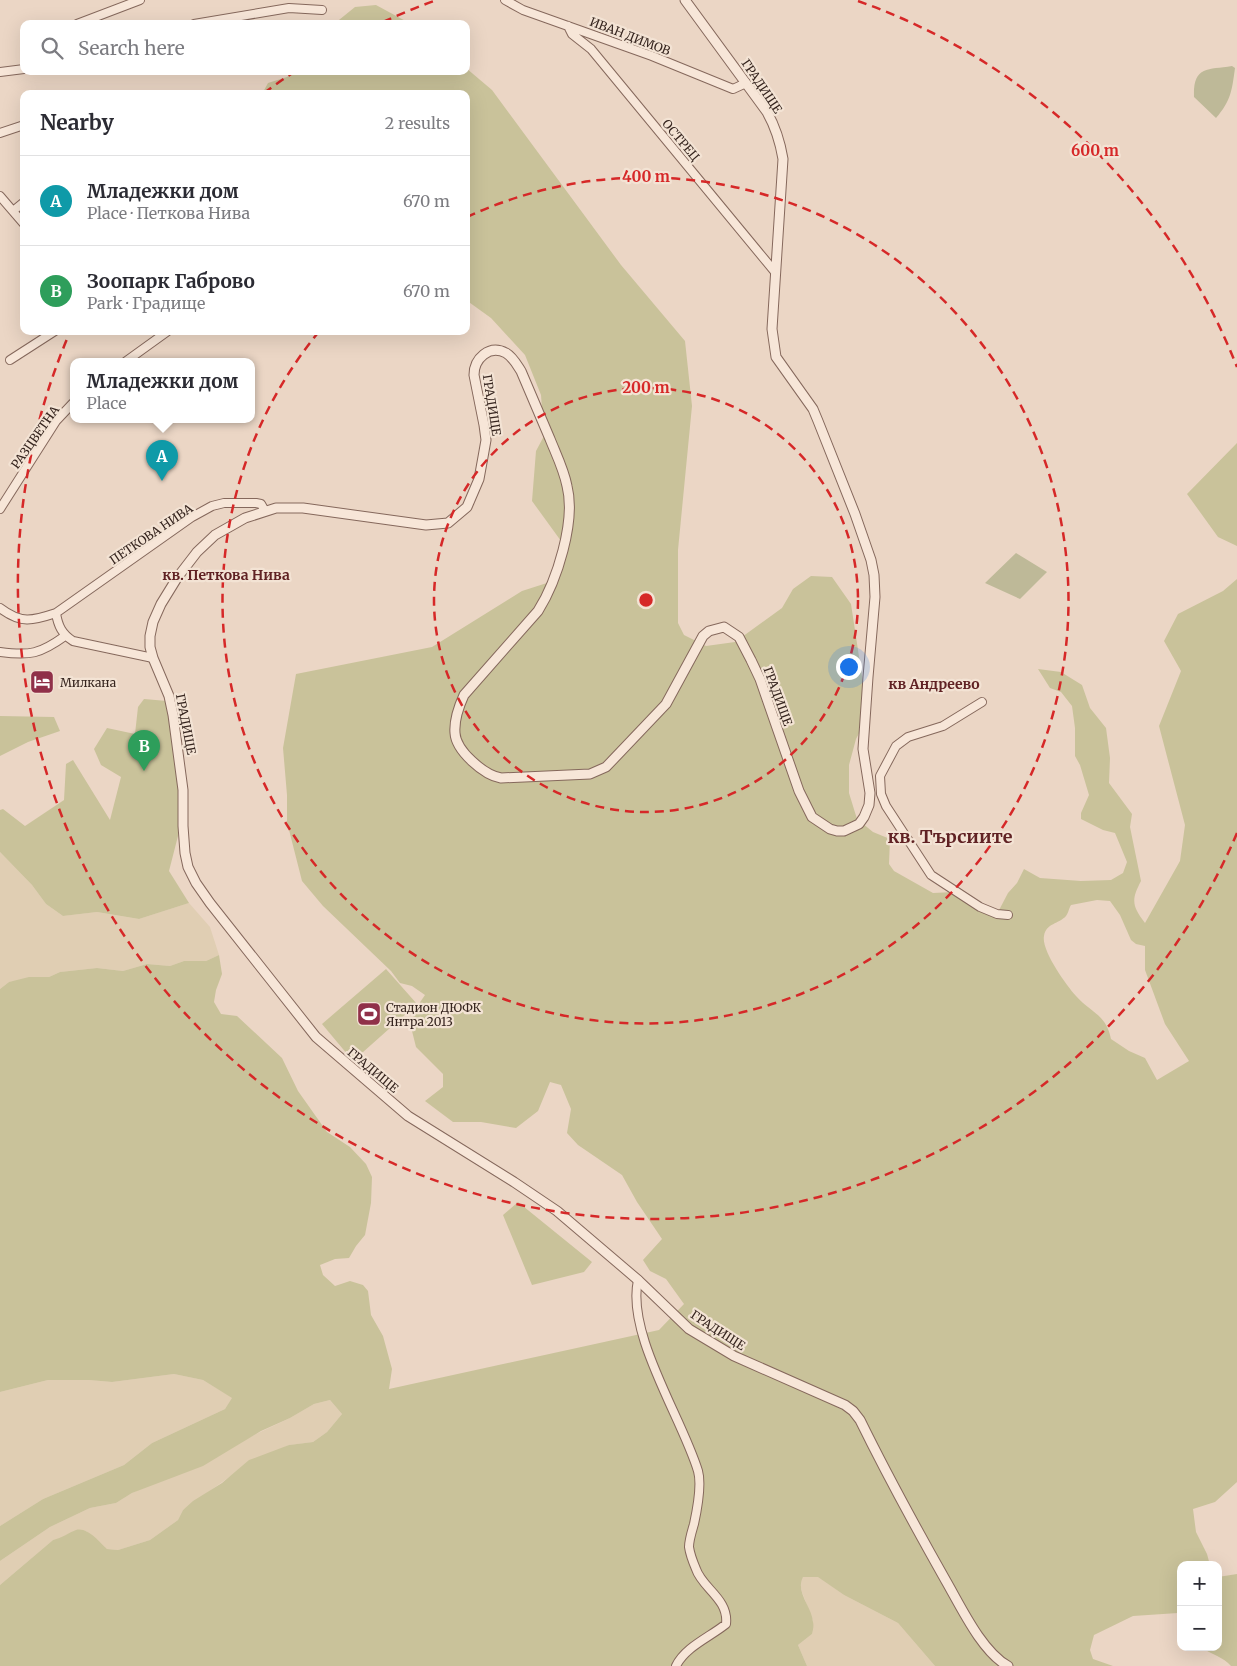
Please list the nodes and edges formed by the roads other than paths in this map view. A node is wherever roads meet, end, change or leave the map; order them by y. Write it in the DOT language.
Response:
graph roads {
  1 [pos="140,0"];
  2 [pos="505,0"];
  3 [pos="685,0"];
  4 [pos="322,10"];
  5 [pos="88,20"];
  6 [pos="218,20"];
  7 [pos="568,26"];
  8 [pos="20,69"];
  9 [pos="0,72"];
  10 [pos="746,83"];
  11 [pos="20,126"];
  12 [pos="0,133"];
  13 [pos="0,196"];
  14 [pos="20,205"];
  15 [pos="13,210"];
  16 [pos="20,219"];
  17 [pos="775,272"];
  18 [pos="49,335"];
  19 [pos="162,335"];
  20 [pos="131,358"];
  21 [pos="10,360"];
  22 [pos="70,406"];
  23 [pos="0,509"];
  24 [pos="265,511"];
  25 [pos="0,608"];
  26 [pos="56,613"];
  27 [pos="64,636"];
  28 [pos="0,652"];
  29 [pos="153,658"];
  30 [pos="982,702"];
  31 [pos="880,776"];
  32 [pos="868,777"];
  33 [pos="1008,915"];
  34 [pos="638,1280"];
  35 [pos="676,1666"];
  36 [pos="1008,1666"];
  1 -- 5 [label="street"];
  2 -- 7 [label="street, ИВАН ДИМОВ"];
  3 -- 10 [label="street, ГРАДИЩЕ"];
  4 -- 6 [label="street"];
  7 -- 10 [label="street, ИВАН ДИМОВ"];
  7 -- 17 [label="street, ОСТРЕЦ"];
  8 -- 9 [label="street"];
  10 -- 17 [label="street, ГРАДИЩЕ"];
  11 -- 12 [label="street"];
  13 -- 15 [label="street"];
  14 -- 15 [label="street"];
  15 -- 16 [label="street"];
  17 -- 32 [label="street, ГРАДИЩЕ"];
  18 -- 21 [label="street"];
  19 -- 20 [label="street"];
  22 -- 23 [label="street, РАЗЦВЕТНА"];
  24 -- 26 [label="street, ПЕТКОВА НИВА"];
  24 -- 29 [label="street, ГРАДИЩЕ"];
  24 -- 32 [label="street, ГРАДИЩЕ"];
  25 -- 26 [label="street"];
  26 -- 27 [label="street"];
  27 -- 28 [label="street"];
  27 -- 29 [label="street"];
  29 -- 34 [label="street, ГРАДИЩЕ"];
  30 -- 31 [label="street"];
  31 -- 32 [label="street"];
  31 -- 33 [label="street"];
  34 -- 35 [label="street"];
  34 -- 36 [label="street, ГРАДИЩЕ"];
}
